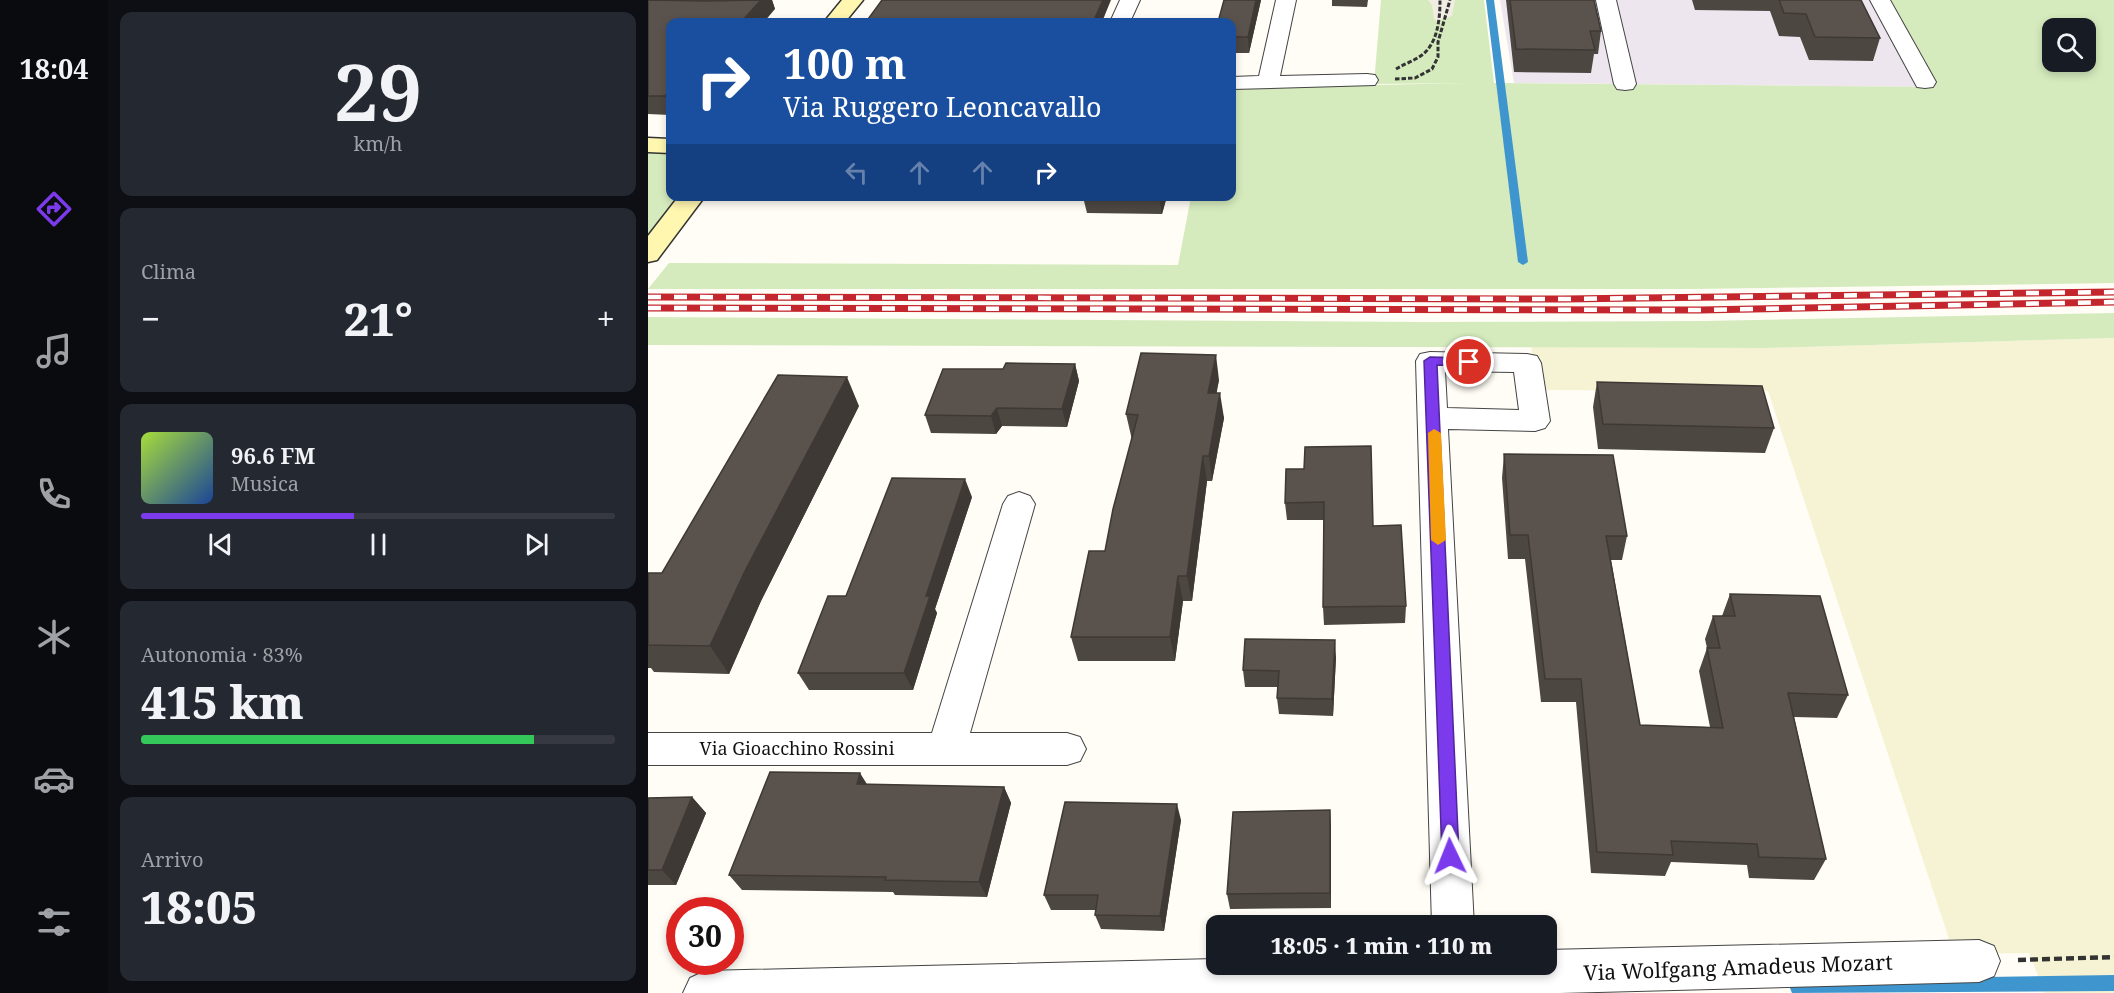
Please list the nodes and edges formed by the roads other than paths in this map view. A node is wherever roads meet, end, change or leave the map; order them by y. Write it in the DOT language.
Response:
graph roads {
  1 [pos="853,0"];
  2 [pos="1130,0"];
  3 [pos="1286,0"];
  4 [pos="1606,0"];
  5 [pos="1880,0"];
  6 [pos="837,18"];
  7 [pos="1122,18"];
  8 [pos="1378,80"];
  9 [pos="1925,82"];
  10 [pos="1236,83"];
  11 [pos="1268,83"];
  12 [pos="1625,84"];
  13 [pos="648,145"];
  14 [pos="666,146"];
  15 [pos="689,201"];
  16 [pos="648,254"];
  17 [pos="1434,418"];
  18 [pos="1020,504"];
  19 [pos="648,749"];
  20 [pos="946,749"];
  21 [pos="1067,749"];
  22 [pos="1453,915"];
  23 [pos="1979,961"];
  24 [pos="1557,968"];
  25 [pos="1292,975"];
  26 [pos="705,993"];
  1 -- 6 [label="street"];
  2 -- 7 [label="street"];
  3 -- 11 [label="street"];
  4 -- 12 [label="street"];
  5 -- 9 [label="street"];
  8 -- 11 [label="street"];
  10 -- 11 [label="street"];
  13 -- 14 [label="street"];
  15 -- 16 [label="street"];
  17 -- 22 [label="street"];
  18 -- 20 [label="street"];
  19 -- 20 [label="street, Via Gioacchino Rossini"];
  20 -- 21 [label="street, Via Gioacchino Rossini"];
  23 -- 24 [label="street, Via Wolfgang Amadeus Mozart"];
  25 -- 26 [label="street, Via Wolfgang Amadeus Mozart"];
}
